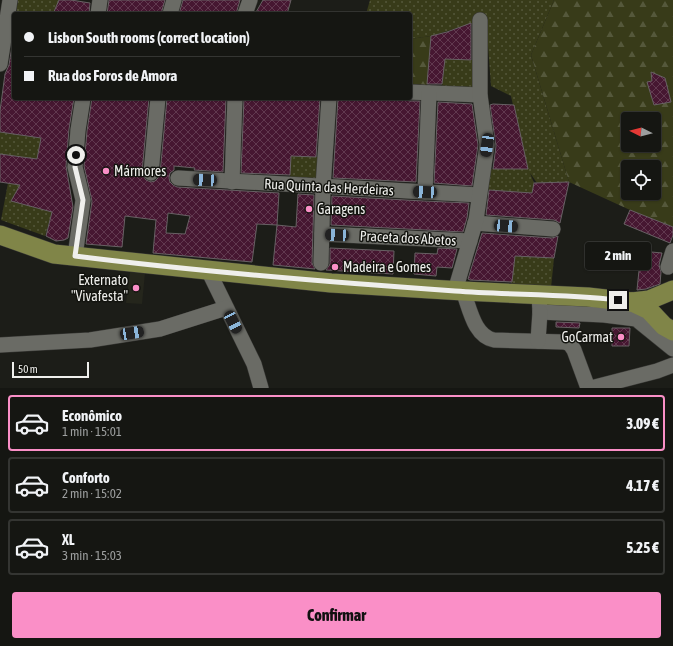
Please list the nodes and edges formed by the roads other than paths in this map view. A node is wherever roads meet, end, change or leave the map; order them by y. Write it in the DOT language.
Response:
graph roads {
  1 [pos="10,0"];
  2 [pos="100,0"];
  3 [pos="174,0"];
  4 [pos="250,0"];
  5 [pos="98,12"];
  6 [pos="171,12"];
  7 [pos="246,12"];
  8 [pos="480,20"];
  9 [pos="6,40"];
  10 [pos="0,64"];
  11 [pos="412,92"];
  12 [pos="429,93"];
  13 [pos="480,95"];
  14 [pos="83,100"];
  15 [pos="158,100"];
  16 [pos="235,100"];
  17 [pos="329,100"];
  18 [pos="151,173"];
  19 [pos="178,178"];
  20 [pos="232,182"];
  21 [pos="324,187"];
  22 [pos="425,192"];
  23 [pos="479,195"];
  24 [pos="475,223"];
  25 [pos="554,229"];
  26 [pos="322,234"];
  27 [pos="0,235"];
  28 [pos="470,241"];
  29 [pos="673,251"];
  30 [pos="75,256"];
  31 [pos="321,263"];
  32 [pos="668,267"];
  33 [pos="208,270"];
  34 [pos="459,291"];
  35 [pos="669,292"];
  36 [pos="632,302"];
  37 [pos="539,304"];
  38 [pos="226,308"];
  39 [pos="667,326"];
  40 [pos="538,341"];
  41 [pos="0,345"];
  42 [pos="673,349"];
  43 [pos="673,365"];
  44 [pos="255,387"];
  45 [pos="590,388"];
  1 -- 9 [label="street"];
  2 -- 5 [label="street"];
  3 -- 6 [label="street"];
  4 -- 7 [label="street"];
  8 -- 13 [label="street"];
  9 -- 10 [label="street"];
  11 -- 12 [label="street"];
  12 -- 13 [label="street"];
  12 -- 22 [label="street"];
  13 -- 23 [label="street"];
  14 -- 30 [label="street"];
  15 -- 18 [label="street"];
  16 -- 20 [label="street"];
  17 -- 21 [label="street"];
  19 -- 20 [label="street, Rua Quinta das Herdeiras"];
  20 -- 21 [label="street, Rua Quinta das Herdeiras"];
  21 -- 22 [label="street, Rua Quinta das Herdeiras"];
  21 -- 26 [label="street"];
  22 -- 23 [label="street, Rua Quinta das Herdeiras"];
  23 -- 24 [label="street"];
  24 -- 25 [label="street, Praceta dos Abetos"];
  24 -- 28 [label="street"];
  26 -- 28 [label="street, Praceta dos Abetos"];
  26 -- 31 [label="street"];
  27 -- 30 [label="main road"];
  28 -- 34 [label="street"];
  29 -- 32 [label="street"];
  30 -- 33 [label="main road"];
  33 -- 34 [label="main road"];
  33 -- 38 [label="street"];
  34 -- 37 [label="main road"];
  34 -- 40 [label="street"];
  35 -- 36 [label="main road"];
  35 -- 39 [label="main road"];
  36 -- 37 [label="main road"];
  36 -- 39 [label="main road"];
  37 -- 40 [label="street"];
  37 -- 42 [label="street"];
  38 -- 41 [label="street"];
  38 -- 44 [label="street"];
  40 -- 45 [label="street"];
  43 -- 45 [label="street"];
}
